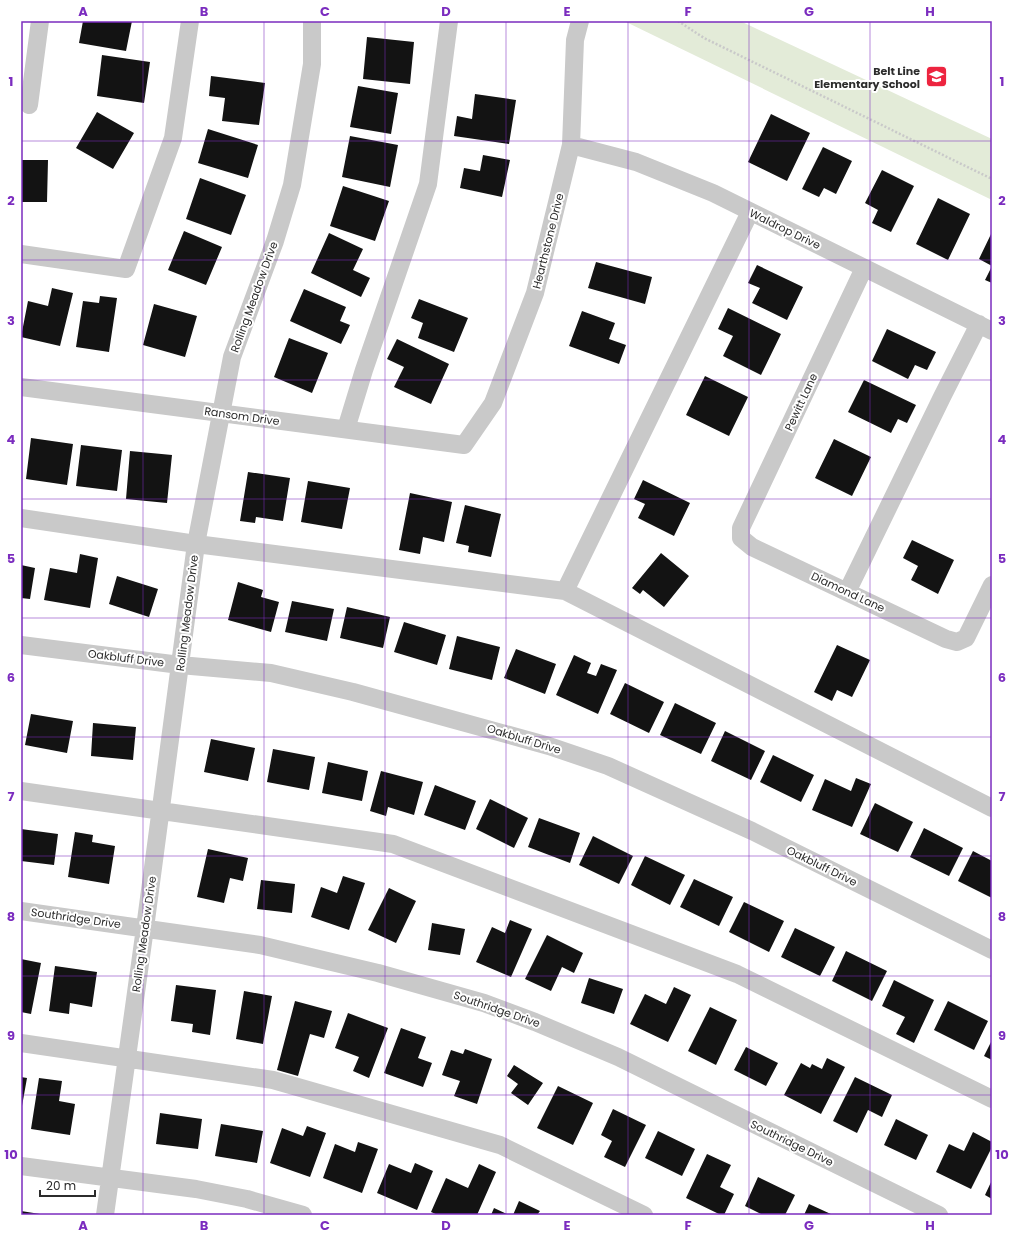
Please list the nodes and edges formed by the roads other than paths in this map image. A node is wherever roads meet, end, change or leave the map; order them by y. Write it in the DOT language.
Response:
graph roads {
  1 [pos="40,21"];
  2 [pos="190,21"];
  3 [pos="312,21"];
  4 [pos="449,21"];
  5 [pos="580,21"];
  6 [pos="29,105"];
  7 [pos="571,145"];
  8 [pos="750,212"];
  9 [pos="21,254"];
  10 [pos="864,268"];
  11 [pos="985,328"];
  12 [pos="21,387"];
  13 [pos="221,413"];
  14 [pos="346,430"];
  15 [pos="464,445"];
  16 [pos="21,518"];
  17 [pos="742,538"];
  18 [pos="196,544"];
  19 [pos="992,585"];
  20 [pos="565,591"];
  21 [pos="847,592"];
  22 [pos="21,645"];
  23 [pos="180,665"];
  24 [pos="21,791"];
  25 [pos="992,808"];
  26 [pos="161,811"];
  27 [pos="21,911"];
  28 [pos="145,928"];
  29 [pos="992,950"];
  30 [pos="21,1043"];
  31 [pos="126,1059"];
  32 [pos="992,1099"];
  33 [pos="21,1166"];
  34 [pos="110,1178"];
  35 [pos="105,1215"];
  36 [pos="303,1215"];
  37 [pos="644,1215"];
  38 [pos="939,1215"];
  1 -- 6 [label="street"];
  2 -- 9 [label="street"];
  3 -- 13 [label="street, Rolling Meadow Drive"];
  4 -- 14 [label="street"];
  5 -- 7 [label="street, Hearthstone Drive"];
  7 -- 8 [label="street, Waldrop Drive"];
  7 -- 15 [label="street, Hearthstone Drive"];
  8 -- 10 [label="street, Waldrop Drive"];
  8 -- 20 [label="street"];
  10 -- 11 [label="street, Waldrop Drive"];
  10 -- 17 [label="street, Pewitt Lane"];
  11 -- 21 [label="street"];
  12 -- 13 [label="street, Ransom Drive"];
  13 -- 14 [label="street, Ransom Drive"];
  13 -- 18 [label="street, Rolling Meadow Drive"];
  14 -- 15 [label="street, Ransom Drive"];
  16 -- 18 [label="street"];
  17 -- 21 [label="street, Diamond Lane"];
  18 -- 20 [label="street"];
  18 -- 23 [label="street, Rolling Meadow Drive"];
  19 -- 21 [label="street, Diamond Lane"];
  20 -- 25 [label="street"];
  22 -- 23 [label="street, Oakbluff Drive"];
  23 -- 26 [label="street, Rolling Meadow Drive"];
  23 -- 29 [label="street, Oakbluff Drive"];
  24 -- 26 [label="street"];
  26 -- 28 [label="street, Rolling Meadow Drive"];
  26 -- 32 [label="street"];
  27 -- 28 [label="street, Southridge Drive"];
  28 -- 31 [label="street, Rolling Meadow Drive"];
  28 -- 38 [label="street, Southridge Drive"];
  30 -- 31 [label="street"];
  31 -- 34 [label="street, Rolling Meadow Drive"];
  31 -- 37 [label="street"];
  33 -- 34 [label="street"];
  34 -- 35 [label="street, Rolling Meadow Drive"];
  34 -- 36 [label="street"];
}
